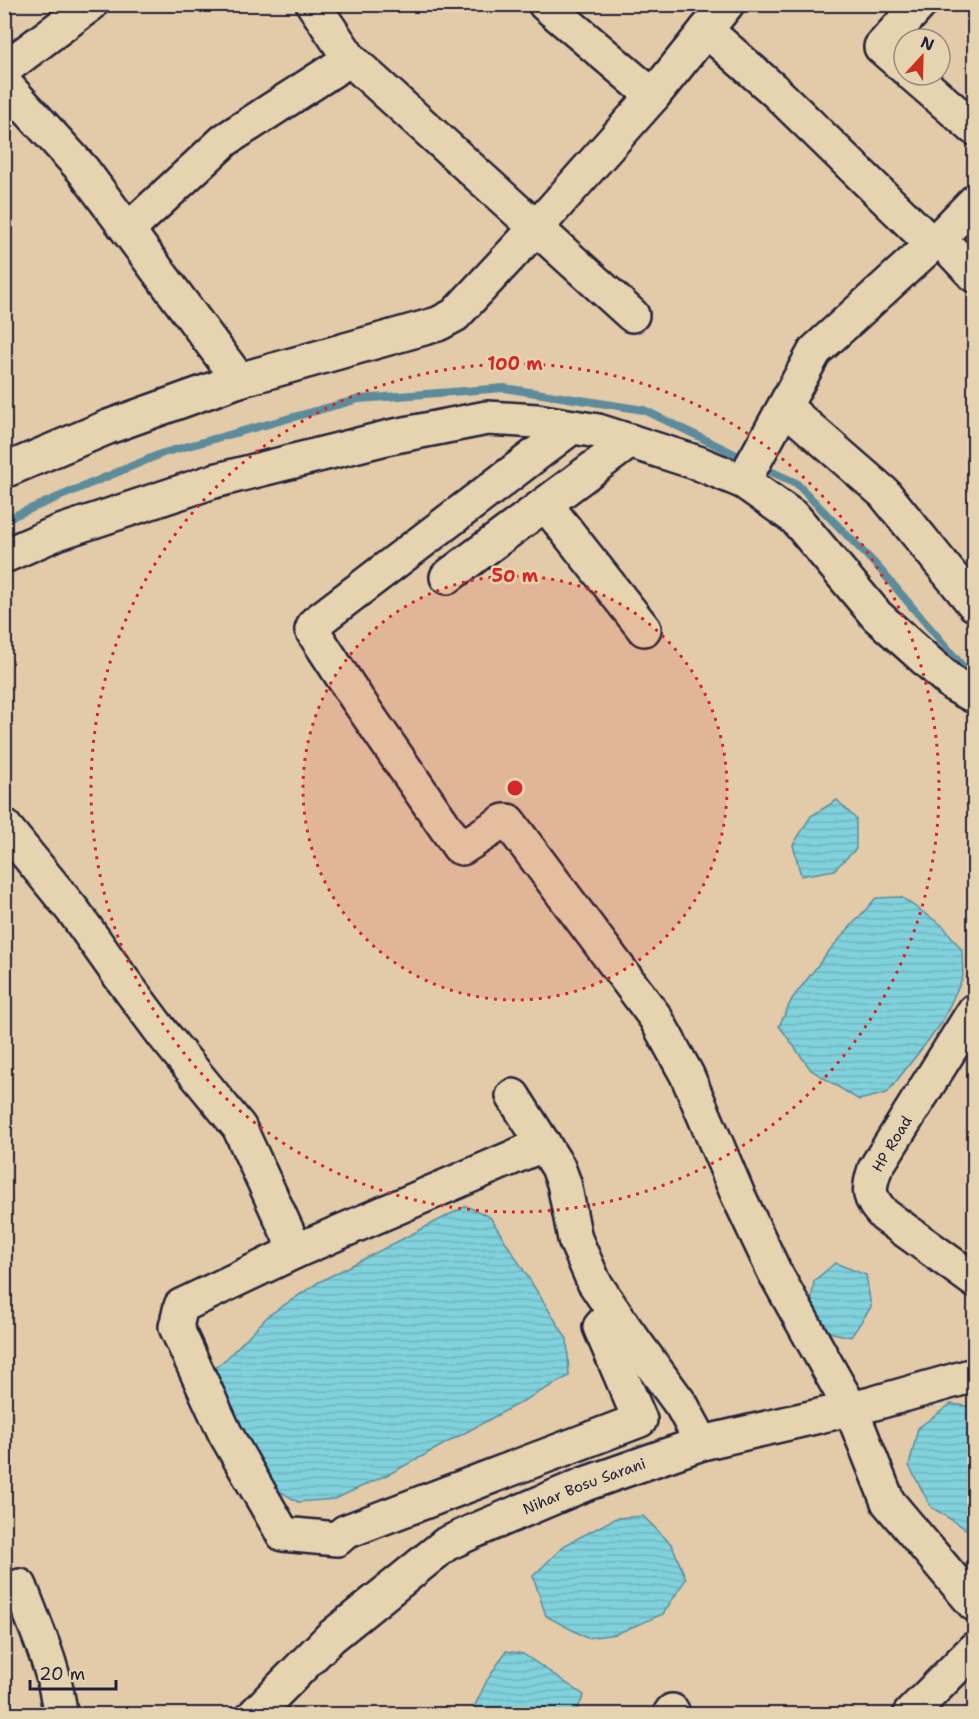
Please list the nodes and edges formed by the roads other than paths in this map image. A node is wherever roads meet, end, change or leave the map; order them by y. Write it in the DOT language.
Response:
graph roads {
  1 [pos="92,4"];
  2 [pos="314,4"];
  3 [pos="545,4"];
  4 [pos="727,4"];
  5 [pos="920,4"];
  6 [pos="899,27"];
  7 [pos="706,30"];
  8 [pos="892,35"];
  9 [pos="892,57"];
  10 [pos="350,59"];
  11 [pos="4,69"];
  12 [pos="927,87"];
  13 [pos="653,96"];
  14 [pos="11,103"];
  15 [pos="975,128"];
  16 [pos="975,202"];
  17 [pos="536,228"];
  18 [pos="128,230"];
  19 [pos="935,241"];
  20 [pos="975,275"];
  21 [pos="632,315"];
  22 [pos="239,380"];
  23 [pos="778,419"];
  24 [pos="572,427"];
  25 [pos="630,441"];
  26 [pos="4,471"];
  27 [pos="747,476"];
  28 [pos="546,505"];
  29 [pos="4,556"];
  30 [pos="447,577"];
  31 [pos="975,604"];
  32 [pos="644,629"];
  33 [pos="975,696"];
  34 [pos="4,826"];
  35 [pos="975,1011"];
  36 [pos="513,1096"];
  37 [pos="544,1144"];
  38 [pos="296,1251"];
  39 [pos="975,1280"];
  40 [pos="614,1312"];
  41 [pos="975,1375"];
  42 [pos="851,1409"];
  43 [pos="702,1443"];
  44 [pos="20,1586"];
  45 [pos="975,1604"];
  46 [pos="975,1649"];
  47 [pos="60,1714"];
  48 [pos="255,1714"];
  49 [pos="910,1714"];
  1 -- 11 [label="street"];
  2 -- 10 [label="street"];
  3 -- 13 [label="street"];
  4 -- 7 [label="street"];
  5 -- 6 [label="street"];
  7 -- 13 [label="street"];
  7 -- 19 [label="street"];
  8 -- 9 [label="street"];
  10 -- 17 [label="street"];
  10 -- 18 [label="street"];
  12 -- 15 [label="street"];
  13 -- 17 [label="street"];
  14 -- 18 [label="street"];
  16 -- 19 [label="street"];
  17 -- 21 [label="street"];
  17 -- 22 [label="street"];
  18 -- 22 [label="street"];
  19 -- 20 [label="street"];
  19 -- 23 [label="street"];
  22 -- 26 [label="street"];
  23 -- 27 [label="street"];
  23 -- 31 [label="street"];
  24 -- 25 [label="street"];
  24 -- 29 [label="street"];
  24 -- 42 [label="street"];
  25 -- 27 [label="street"];
  25 -- 28 [label="street"];
  27 -- 33 [label="street"];
  28 -- 30 [label="street"];
  28 -- 32 [label="street"];
  34 -- 38 [label="street"];
  35 -- 39 [label="street, HP Road"];
  36 -- 37 [label="street"];
  37 -- 38 [label="street"];
  37 -- 40 [label="street"];
  38 -- 40 [label="street"];
  40 -- 43 [label="street"];
  41 -- 42 [label="street, Nihar Bosu Sarani"];
  42 -- 43 [label="street, Nihar Bosu Sarani"];
  42 -- 45 [label="street"];
  43 -- 48 [label="street, Nihar Bosu Sarani"];
  44 -- 47 [label="street"];
  46 -- 49 [label="street"];
}
